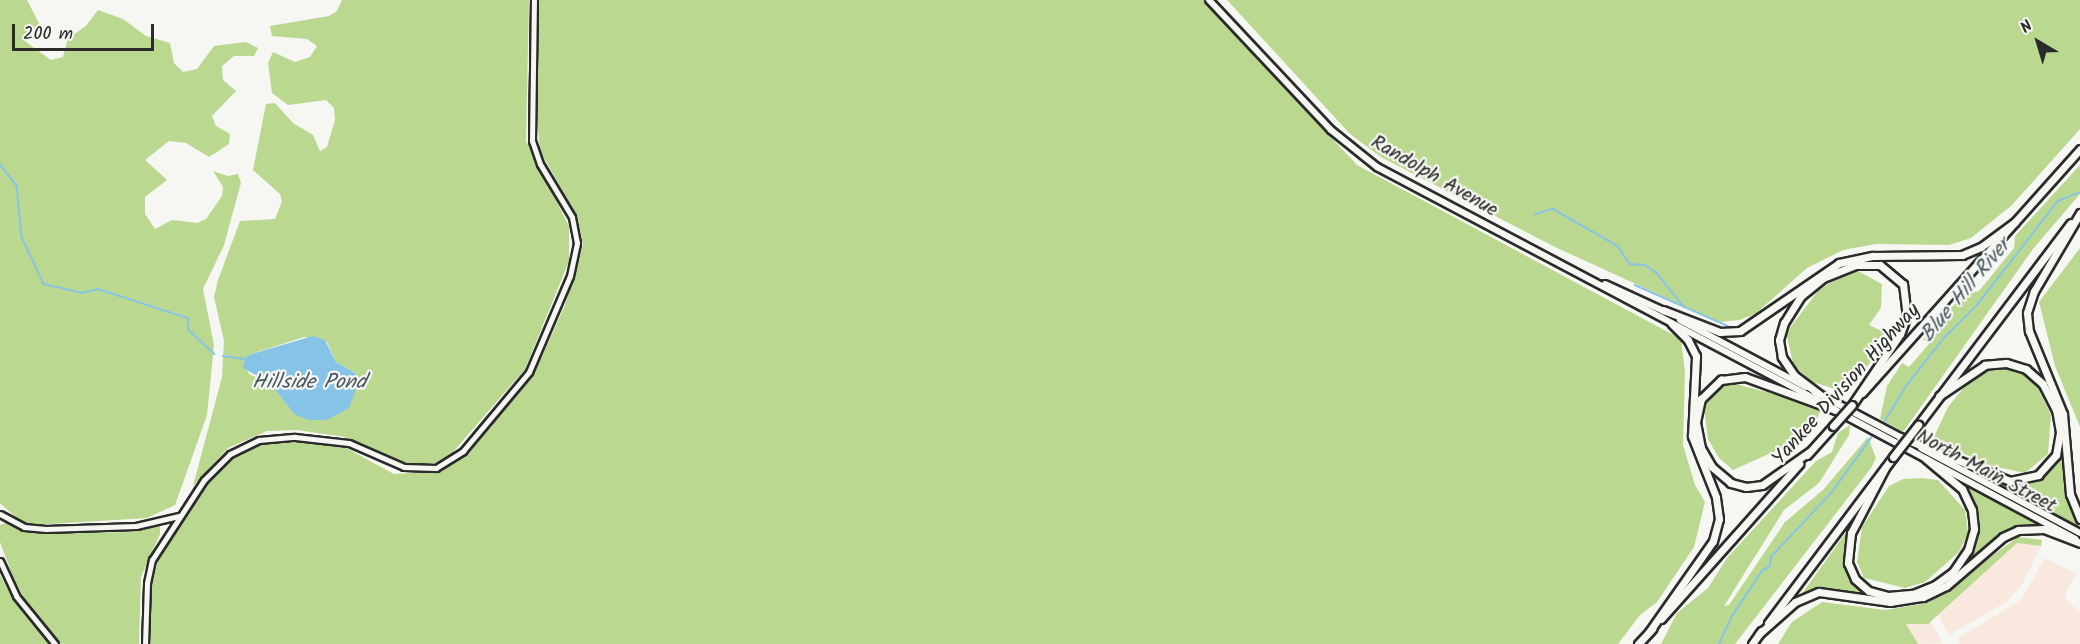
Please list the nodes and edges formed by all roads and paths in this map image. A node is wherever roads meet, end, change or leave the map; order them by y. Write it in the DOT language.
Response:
graph roads {
  1 [pos="534,0"];
  2 [pos="1209,0"];
  3 [pos="2080,149"];
  4 [pos="2080,212"];
  5 [pos="2015,222"];
  6 [pos="1587,277"];
  7 [pos="1663,310"];
  8 [pos="1672,324"];
  9 [pos="1819,394"];
  10 [pos="1940,396"];
  11 [pos="1852,405"];
  12 [pos="1835,410"];
  13 [pos="1878,429"];
  14 [pos="1900,437"];
  15 [pos="1809,452"];
  16 [pos="1926,459"];
  17 [pos="1885,468"];
  18 [pos="0,514"];
  19 [pos="179,516"];
  20 [pos="2080,519"];
  21 [pos="2080,533"];
  22 [pos="2080,542"];
  23 [pos="0,561"];
  24 [pos="1649,632"];
  25 [pos="1759,634"];
  26 [pos="55,644"];
  27 [pos="145,644"];
  28 [pos="1638,644"];
  29 [pos="1752,644"];
  1 -- 19 [label="main road"];
  2 -- 6 [label="main road, Randolph Avenue"];
  3 -- 5 [label="highway, Yankee Division Highway"];
  4 -- 10 [label="highway"];
  4 -- 20 [label="highway"];
  5 -- 7 [label="highway"];
  5 -- 11 [label="highway, Yankee Division Highway"];
  6 -- 7 [label="main road, Randolph Avenue"];
  6 -- 8 [label="main road, Randolph Avenue"];
  7 -- 9 [label="main road, Randolph Avenue"];
  8 -- 12 [label="main road, Randolph Avenue"];
  8 -- 24 [label="highway"];
  9 -- 11 [label="highway"];
  9 -- 13 [label="main road, Randolph Avenue"];
  10 -- 14 [label="highway"];
  10 -- 17 [label="highway, bridge"];
  11 -- 15 [label="highway, Yankee Division Highway, bridge"];
  12 -- 13 [label="main road, Randolph Avenue"];
  12 -- 15 [label="highway"];
  13 -- 14 [label="main road, North Main Street"];
  13 -- 16 [label="main road, North Main Street"];
  14 -- 21 [label="main road, North Main Street"];
  15 -- 24 [label="highway, Yankee Division Highway"];
  16 -- 17 [label="highway"];
  16 -- 22 [label="main road, North Main Street"];
  17 -- 25 [label="highway"];
  18 -- 19 [label="main road"];
  19 -- 27 [label="main road"];
  22 -- 25 [label="highway"];
  23 -- 26 [label="main road"];
  24 -- 28 [label="highway, Yankee Division Highway"];
  25 -- 29 [label="highway"];
}
